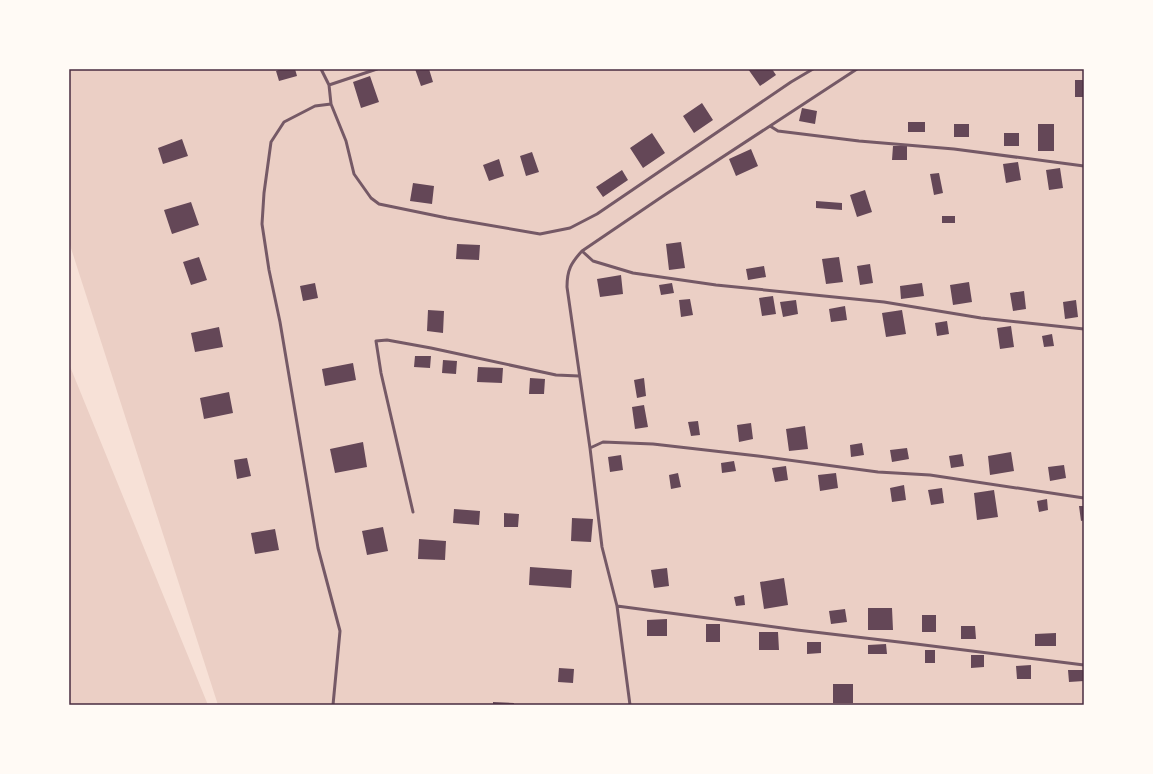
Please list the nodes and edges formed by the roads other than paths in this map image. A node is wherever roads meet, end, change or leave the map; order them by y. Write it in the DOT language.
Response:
graph roads {
  1 [pos="321,69"];
  2 [pos="377,69"];
  3 [pos="813,69"];
  4 [pos="857,69"];
  5 [pos="329,85"];
  6 [pos="331,104"];
  7 [pos="770,126"];
  8 [pos="1084,166"];
  9 [pos="582,251"];
  10 [pos="1084,329"];
  11 [pos="579,376"];
  12 [pos="590,448"];
  13 [pos="1084,498"];
  14 [pos="413,512"];
  15 [pos="617,606"];
  16 [pos="1084,666"];
  17 [pos="333,705"];
  18 [pos="630,705"];
  1 -- 5 [label="lane"];
  2 -- 5 [label="lane"];
  3 -- 6 [label="lane"];
  4 -- 7 [label="lane"];
  5 -- 6 [label="lane"];
  6 -- 17 [label="lane"];
  7 -- 8 [label="lane"];
  7 -- 9 [label="lane"];
  9 -- 10 [label="lane"];
  9 -- 11 [label="lane"];
  11 -- 12 [label="lane"];
  11 -- 14 [label="lane"];
  12 -- 13 [label="lane"];
  12 -- 15 [label="lane"];
  15 -- 16 [label="lane"];
  15 -- 18 [label="lane"];
}
